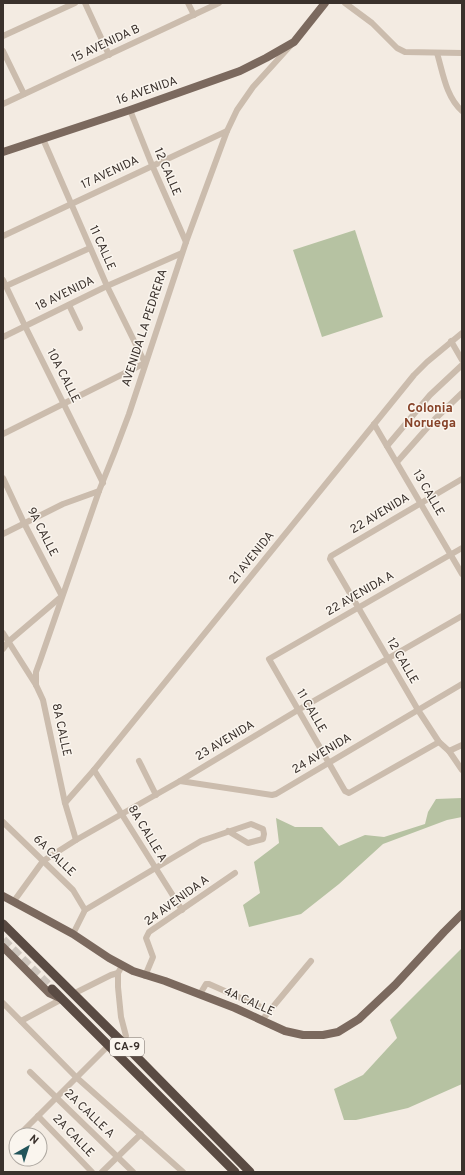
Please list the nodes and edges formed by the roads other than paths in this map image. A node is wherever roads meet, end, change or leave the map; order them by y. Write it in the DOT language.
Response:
graph roads {
  1 [pos="75,3"];
  2 [pos="85,3"];
  3 [pos="188,3"];
  4 [pos="219,3"];
  5 [pos="325,3"];
  6 [pos="345,3"];
  7 [pos="194,15"];
  8 [pos="3,36"];
  9 [pos="294,42"];
  10 [pos="3,51"];
  11 [pos="437,53"];
  12 [pos="462,53"];
  13 [pos="109,55"];
  14 [pos="24,94"];
  15 [pos="3,104"];
  16 [pos="130,110"];
  17 [pos="462,111"];
  18 [pos="227,131"];
  19 [pos="43,139"];
  20 [pos="3,152"];
  21 [pos="152,165"];
  22 [pos="71,204"];
  23 [pos="3,236"];
  24 [pos="186,242"];
  25 [pos="90,248"];
  26 [pos="182,253"];
  27 [pos="3,280"];
  28 [pos="6,286"];
  29 [pos="107,286"];
  30 [pos="69,305"];
  31 [pos="25,326"];
  32 [pos="80,328"];
  33 [pos="462,333"];
  34 [pos="3,337"];
  35 [pos="451,341"];
  36 [pos="462,360"];
  37 [pos="145,363"];
  38 [pos="462,365"];
  39 [pos="462,393"];
  40 [pos="64,404"];
  41 [pos="374,424"];
  42 [pos="3,434"];
  43 [pos="387,446"];
  44 [pos="397,462"];
  45 [pos="3,478"];
  46 [pos="462,478"];
  47 [pos="103,483"];
  48 [pos="99,491"];
  49 [pos="421,502"];
  50 [pos="24,523"];
  51 [pos="3,534"];
  52 [pos="462,548"];
  53 [pos="451,554"];
  54 [pos="330,557"];
  55 [pos="462,574"];
  56 [pos="62,596"];
  57 [pos="359,608"];
  58 [pos="462,616"];
  59 [pos="3,633"];
  60 [pos="8,642"];
  61 [pos="3,649"];
  62 [pos="269,659"];
  63 [pos="388,659"];
  64 [pos="462,684"];
  65 [pos="36,685"];
  66 [pos="298,710"];
  67 [pos="418,710"];
  68 [pos="439,742"];
  69 [pos="462,745"];
  70 [pos="449,751"];
  71 [pos="139,761"];
  72 [pos="328,763"];
  73 [pos="94,770"];
  74 [pos="462,770"];
  75 [pos="180,781"];
  76 [pos="156,795"];
  77 [pos="65,803"];
  78 [pos="123,814"];
  79 [pos="3,822"];
  80 [pos="228,831"];
  81 [pos="76,840"];
  82 [pos="43,862"];
  83 [pos="155,869"];
  84 [pos="235,872"];
  85 [pos="3,896"];
  86 [pos="14,901"];
  87 [pos="85,910"];
  88 [pos="182,910"];
  89 [pos="462,914"];
  90 [pos="3,924"];
  91 [pos="73,934"];
  92 [pos="3,947"];
  93 [pos="311,961"];
  94 [pos="122,966"];
  95 [pos="118,973"];
  96 [pos="145,976"];
  97 [pos="52,990"];
  98 [pos="73,994"];
  99 [pos="200,994"];
  100 [pos="61,999"];
  101 [pos="3,1003"];
  102 [pos="259,1006"];
  103 [pos="262,1020"];
  104 [pos="21,1021"];
  105 [pos="122,1042"];
  106 [pos="108,1046"];
  107 [pos="30,1072"];
  108 [pos="76,1077"];
  109 [pos="57,1098"];
  110 [pos="38,1116"];
  111 [pos="27,1127"];
  112 [pos="141,1134"];
  113 [pos="118,1157"];
  114 [pos="92,1172"];
  115 [pos="102,1172"];
  116 [pos="133,1172"];
  117 [pos="183,1172"];
  118 [pos="235,1172"];
  119 [pos="250,1172"];
  1 -- 8 [label="street"];
  2 -- 13 [label="street"];
  3 -- 7 [label="street"];
  4 -- 7 [label="street, 15 AVENIDA B"];
  5 -- 9 [label="main road, AVENIDA LA PEDRERA"];
  6 -- 11 [label="street"];
  7 -- 13 [label="street, 15 AVENIDA B"];
  9 -- 16 [label="main road, 16 AVENIDA"];
  9 -- 18 [label="street, AVENIDA LA PEDRERA"];
  10 -- 14 [label="street"];
  11 -- 12 [label="street"];
  11 -- 17 [label="street"];
  13 -- 14 [label="street, 15 AVENIDA B"];
  14 -- 15 [label="street, 15 AVENIDA B"];
  16 -- 19 [label="main road, 16 AVENIDA"];
  16 -- 21 [label="street, 12 CALLE"];
  18 -- 21 [label="street, 17 AVENIDA"];
  18 -- 24 [label="street, AVENIDA LA PEDRERA"];
  19 -- 20 [label="main road, 16 AVENIDA"];
  19 -- 22 [label="street, 11 CALLE"];
  21 -- 22 [label="street, 17 AVENIDA"];
  21 -- 24 [label="street, 12 CALLE"];
  22 -- 23 [label="street, 17 AVENIDA"];
  22 -- 25 [label="street, 11 CALLE"];
  24 -- 26 [label="street, AVENIDA LA PEDRERA"];
  25 -- 28 [label="street"];
  25 -- 29 [label="street, 11 CALLE"];
  26 -- 29 [label="street, 18 AVENIDA"];
  26 -- 37 [label="street, AVENIDA LA PEDRERA"];
  27 -- 28 [label="street, 10A CALLE"];
  28 -- 31 [label="street, 10A CALLE"];
  29 -- 30 [label="street, 18 AVENIDA"];
  29 -- 37 [label="street, 11 CALLE"];
  30 -- 31 [label="street, 18 AVENIDA"];
  30 -- 32 [label="street"];
  31 -- 34 [label="street, 18 AVENIDA"];
  31 -- 40 [label="street, 10A CALLE"];
  33 -- 35 [label="street, 21 AVENIDA"];
  35 -- 36 [label="street"];
  35 -- 41 [label="street, 21 AVENIDA"];
  37 -- 40 [label="street"];
  37 -- 47 [label="street, AVENIDA LA PEDRERA"];
  38 -- 43 [label="street"];
  39 -- 44 [label="street"];
  40 -- 42 [label="street"];
  40 -- 47 [label="street, 10A CALLE"];
  41 -- 43 [label="street, 13 CALLE"];
  41 -- 73 [label="street, 21 AVENIDA"];
  43 -- 44 [label="street, 13 CALLE"];
  44 -- 49 [label="street, 13 CALLE"];
  45 -- 50 [label="street, 9A CALLE"];
  46 -- 49 [label="street, 22 AVENIDA"];
  47 -- 48 [label="street, AVENIDA LA PEDRERA"];
  48 -- 50 [label="street"];
  48 -- 56 [label="street, AVENIDA LA PEDRERA"];
  49 -- 53 [label="street, 13 CALLE"];
  49 -- 54 [label="street, 22 AVENIDA"];
  50 -- 51 [label="street"];
  50 -- 56 [label="street, 9A CALLE"];
  52 -- 53 [label="street, 22 AVENIDA A"];
  53 -- 55 [label="street, 13 CALLE"];
  53 -- 57 [label="street, 22 AVENIDA A"];
  54 -- 57 [label="street, 12 CALLE"];
  56 -- 60 [label="street"];
  56 -- 65 [label="street, AVENIDA LA PEDRERA"];
  57 -- 62 [label="street, 22 AVENIDA A"];
  57 -- 63 [label="street, 12 CALLE"];
  58 -- 63 [label="street, 23 AVENIDA"];
  59 -- 60 [label="street, 8A CALLE"];
  60 -- 61 [label="street"];
  60 -- 65 [label="street, 8A CALLE"];
  62 -- 66 [label="street, 11 CALLE"];
  63 -- 66 [label="street, 23 AVENIDA"];
  63 -- 67 [label="street, 12 CALLE"];
  64 -- 67 [label="street, 24 AVENIDA"];
  65 -- 77 [label="street, 8A CALLE"];
  66 -- 72 [label="street, 11 CALLE"];
  66 -- 75 [label="street, 23 AVENIDA"];
  67 -- 68 [label="street, 12 CALLE"];
  67 -- 72 [label="street, 24 AVENIDA"];
  68 -- 70 [label="street, 12 CALLE"];
  68 -- 72 [label="street, 11 CALLE"];
  69 -- 70 [label="street"];
  70 -- 74 [label="street, 12 CALLE"];
  71 -- 76 [label="street"];
  72 -- 75 [label="street, 24 AVENIDA"];
  73 -- 77 [label="street, 21 AVENIDA"];
  73 -- 78 [label="street, 8A CALLE A"];
  75 -- 76 [label="street, 23 AVENIDA"];
  76 -- 78 [label="street, 23 AVENIDA"];
  77 -- 81 [label="street, 8A CALLE"];
  78 -- 81 [label="street, 23 AVENIDA"];
  78 -- 83 [label="street, 8A CALLE A"];
  79 -- 82 [label="street, 6A CALLE"];
  80 -- 80 [label="street"];
  80 -- 83 [label="street"];
  81 -- 82 [label="street, 23 AVENIDA"];
  82 -- 86 [label="street, 23 AVENIDA"];
  82 -- 87 [label="street, 6A CALLE"];
  83 -- 87 [label="street"];
  83 -- 88 [label="street, 8A CALLE A"];
  84 -- 88 [label="street, 24 AVENIDA A"];
  85 -- 86 [label="main road, 4A CALLE"];
  86 -- 91 [label="main road, 4A CALLE"];
  87 -- 91 [label="street"];
  88 -- 96 [label="street, 24 AVENIDA A"];
  89 -- 103 [label="main road, 4A CALLE"];
  90 -- 98 [label="highway, CA-9"];
  91 -- 94 [label="main road, 4A CALLE"];
  92 -- 100 [label="main road, CA-9"];
  93 -- 103 [label="street"];
  94 -- 95 [label="street"];
  94 -- 96 [label="main road, 4A CALLE"];
  95 -- 98 [label="street"];
  95 -- 105 [label="street"];
  96 -- 99 [label="main road, 4A CALLE"];
  97 -- 100 [label="highway, CA-9"];
  98 -- 105 [label="highway, CA-9"];
  99 -- 102 [label="street"];
  99 -- 103 [label="main road, 4A CALLE"];
  100 -- 104 [label="street"];
  100 -- 106 [label="highway, CA-9"];
  101 -- 104 [label="street"];
  104 -- 108 [label="street"];
  105 -- 119 [label="highway, CA-9"];
  106 -- 108 [label="street"];
  106 -- 118 [label="highway, CA-9"];
  107 -- 109 [label="street, 2A CALLE A"];
  108 -- 109 [label="street"];
  108 -- 112 [label="street"];
  109 -- 110 [label="street"];
  109 -- 113 [label="street, 2A CALLE A"];
  110 -- 111 [label="street"];
  110 -- 114 [label="street, 2A CALLE"];
  112 -- 113 [label="street"];
  112 -- 117 [label="street"];
  113 -- 115 [label="street"];
  113 -- 116 [label="street, 2A CALLE A"];
}
